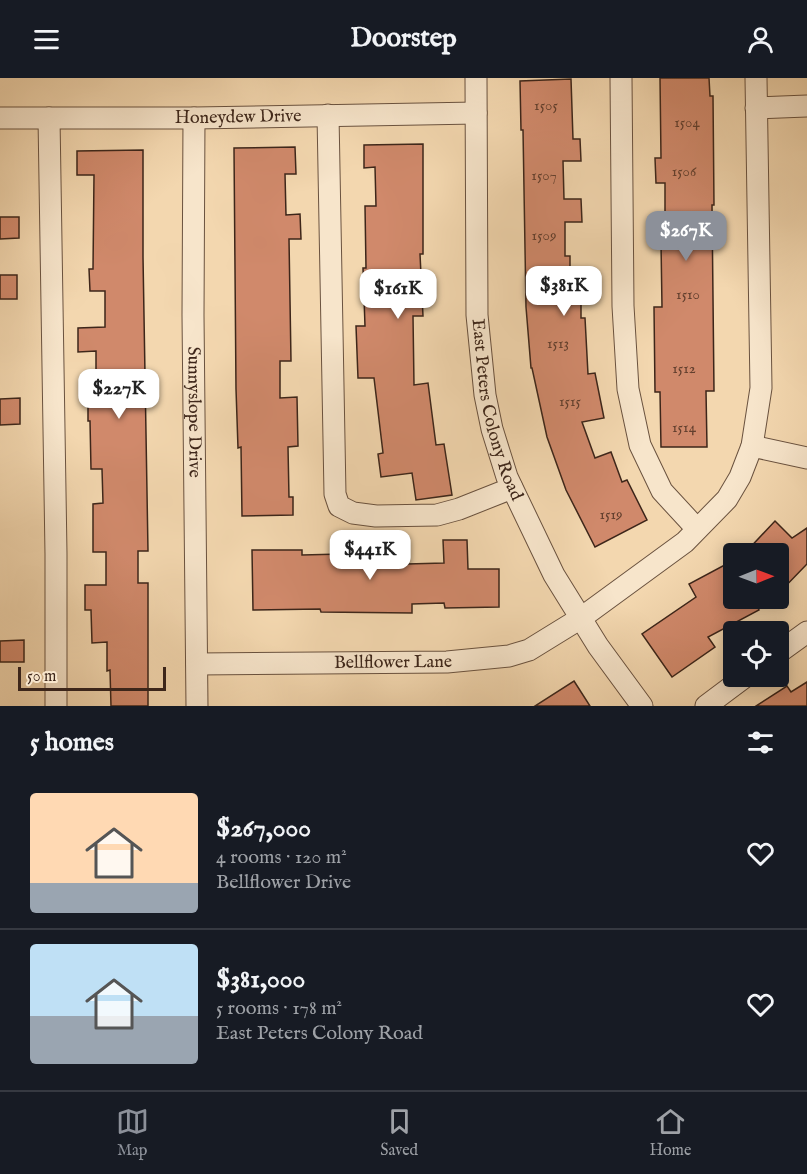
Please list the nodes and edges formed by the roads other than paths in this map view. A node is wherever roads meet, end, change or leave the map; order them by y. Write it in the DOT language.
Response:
graph roads {
  1 [pos="476,78"];
  2 [pos="621,78"];
  3 [pos="756,78"];
  4 [pos="807,106"];
  5 [pos="756,108"];
  6 [pos="476,113"];
  7 [pos="328,115"];
  8 [pos="0,118"];
  9 [pos="49,118"];
  10 [pos="194,118"];
  11 [pos="752,446"];
  12 [pos="807,458"];
  13 [pos="512,488"];
  14 [pos="697,529"];
  15 [pos="581,618"];
  16 [pos="807,632"];
  17 [pos="789,645"];
  18 [pos="197,664"];
  19 [pos="731,687"];
  20 [pos="56,706"];
  21 [pos="196,706"];
  22 [pos="642,706"];
  23 [pos="706,706"];
  1 -- 6 [label="street, East Peters Colony Road"];
  2 -- 14 [label="street"];
  3 -- 5 [label="street, Bellflower Lane"];
  4 -- 5 [label="street"];
  5 -- 11 [label="street, Bellflower Lane"];
  6 -- 7 [label="street, Honeydew Drive"];
  6 -- 13 [label="street, East Peters Colony Road"];
  7 -- 10 [label="street, Honeydew Drive"];
  7 -- 13 [label="street"];
  8 -- 9 [label="street, Honeydew Drive"];
  9 -- 10 [label="street, Honeydew Drive"];
  9 -- 20 [label="street"];
  10 -- 18 [label="street, Sunnyslope Drive"];
  11 -- 12 [label="street"];
  11 -- 14 [label="street, Bellflower Lane"];
  13 -- 15 [label="street, East Peters Colony Road"];
  14 -- 15 [label="street, Bellflower Lane"];
  15 -- 18 [label="street, Bellflower Lane"];
  15 -- 22 [label="street, East Peters Colony Road"];
  16 -- 17 [label="street"];
  18 -- 21 [label="street, Sunnyslope Drive"];
  19 -- 23 [label="street"];
}
